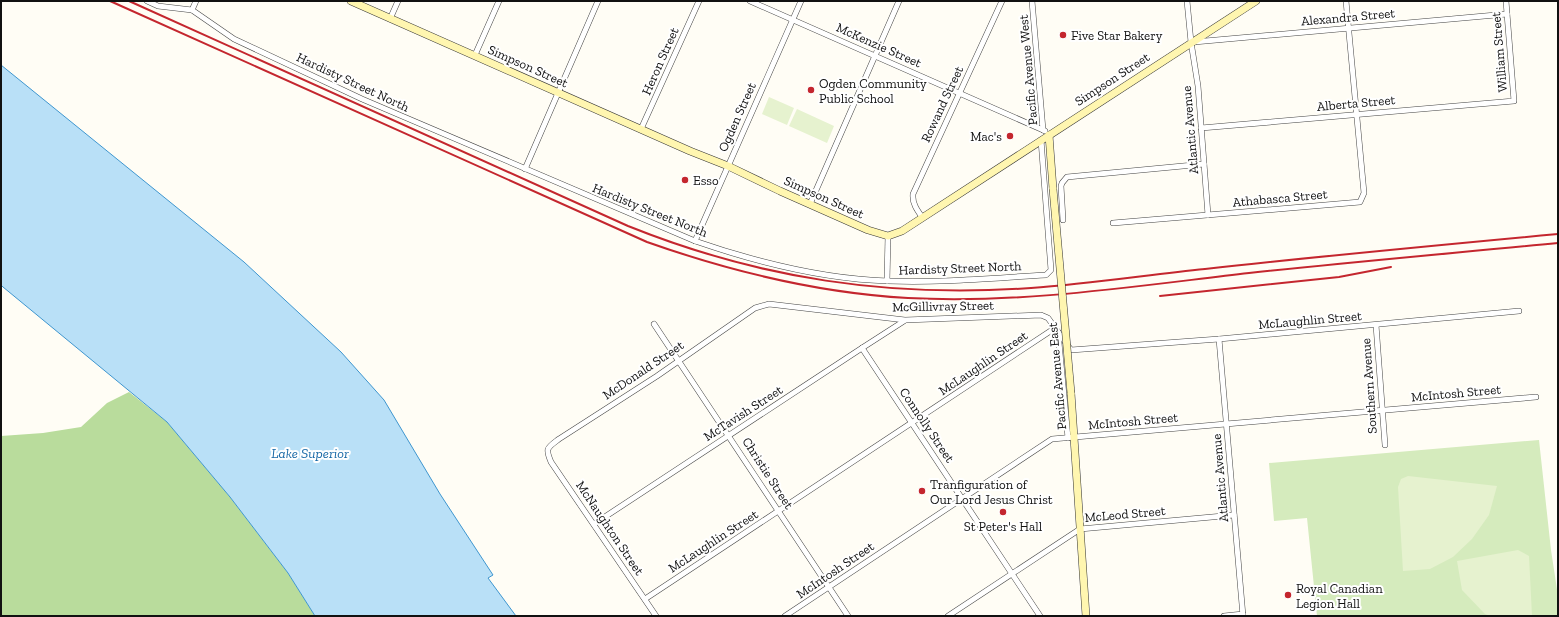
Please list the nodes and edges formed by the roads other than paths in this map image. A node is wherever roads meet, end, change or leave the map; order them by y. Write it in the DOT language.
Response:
graph roads {
  1 [pos="147,1"];
  2 [pos="196,1"];
  3 [pos="351,1"];
  4 [pos="398,1"];
  5 [pos="499,1"];
  6 [pos="598,1"];
  7 [pos="699,1"];
  8 [pos="750,1"];
  9 [pos="800,1"];
  10 [pos="899,1"];
  11 [pos="1002,1"];
  12 [pos="1032,1"];
  13 [pos="1187,1"];
  14 [pos="1256,1"];
  15 [pos="1346,1"];
  16 [pos="1506,1"];
  17 [pos="192,10"];
  18 [pos="1507,14"];
  19 [pos="390,19"];
  20 [pos="792,19"];
  21 [pos="1348,28"];
  22 [pos="1191,42"];
  23 [pos="475,55"];
  24 [pos="875,55"];
  25 [pos="558,92"];
  26 [pos="960,93"];
  27 [pos="1514,101"];
  28 [pos="1356,114"];
  29 [pos="1201,128"];
  30 [pos="641,129"];
  31 [pos="1046,132"];
  32 [pos="1041,140"];
  33 [pos="1204,164"];
  34 [pos="728,166"];
  35 [pos="525,169"];
  36 [pos="810,204"];
  37 [pos="1208,216"];
  38 [pos="922,217"];
  39 [pos="1063,220"];
  40 [pos="1113,223"];
  41 [pos="888,236"];
  42 [pos="694,241"];
  43 [pos="887,281"];
  44 [pos="755,308"];
  45 [pos="1519,311"];
  46 [pos="905,320"];
  47 [pos="654,324"];
  48 [pos="1376,325"];
  49 [pos="1057,330"];
  50 [pos="1219,339"];
  51 [pos="862,348"];
  52 [pos="679,360"];
  53 [pos="1536,398"];
  54 [pos="1382,411"];
  55 [pos="913,422"];
  56 [pos="1226,424"];
  57 [pos="730,435"];
  58 [pos="1071,438"];
  59 [pos="1385,445"];
  60 [pos="547,452"];
  61 [pos="962,498"];
  62 [pos="779,511"];
  63 [pos="1234,515"];
  64 [pos="594,524"];
  65 [pos="1080,529"];
  66 [pos="1012,574"];
  67 [pos="829,587"];
  68 [pos="645,600"];
  69 [pos="1243,615"];
  70 [pos="656,616"];
  71 [pos="785,616"];
  72 [pos="848,616"];
  73 [pos="948,616"];
  74 [pos="1040,616"];
  75 [pos="1086,616"];
  76 [pos="1224,616"];
  1 -- 17 [label="street, Hardisty Street North"];
  2 -- 17 [label="street"];
  3 -- 19 [label="main road, Simpson Street"];
  4 -- 19 [label="street"];
  5 -- 23 [label="street"];
  6 -- 25 [label="street"];
  7 -- 30 [label="street, Heron Street"];
  8 -- 20 [label="street, McKenzie Street"];
  9 -- 20 [label="street, Ogden Street"];
  10 -- 24 [label="street"];
  11 -- 26 [label="street, Rowand Street"];
  12 -- 31 [label="street, Pacific Avenue West"];
  13 -- 22 [label="street, Atlantic Avenue"];
  14 -- 22 [label="main road, Simpson Street"];
  15 -- 21 [label="street"];
  16 -- 18 [label="street, William Street"];
  17 -- 35 [label="street, Hardisty Street North"];
  18 -- 21 [label="street, Alexandra Street"];
  18 -- 27 [label="street, William Street"];
  19 -- 23 [label="main road, Simpson Street"];
  20 -- 24 [label="street, McKenzie Street"];
  20 -- 34 [label="street, Ogden Street"];
  21 -- 22 [label="street, Alexandra Street"];
  21 -- 28 [label="street"];
  22 -- 29 [label="street, Atlantic Avenue"];
  22 -- 31 [label="main road, Simpson Street"];
  23 -- 25 [label="main road, Simpson Street"];
  24 -- 26 [label="street, McKenzie Street"];
  24 -- 36 [label="street"];
  25 -- 30 [label="main road, Simpson Street"];
  25 -- 35 [label="street"];
  26 -- 31 [label="street, McKenzie Street"];
  26 -- 38 [label="street, Rowand Street"];
  27 -- 28 [label="street, Alberta Street"];
  28 -- 29 [label="street, Alberta Street"];
  28 -- 37 [label="street, Athabasca Street"];
  29 -- 33 [label="street, Atlantic Avenue"];
  30 -- 34 [label="main road, Simpson Street"];
  31 -- 32 [label="main road, Simpson Street"];
  31 -- 58 [label="main road, Pacific Avenue East, bridge"];
  32 -- 38 [label="main road, Simpson Street"];
  32 -- 43 [label="street, Hardisty Street North"];
  33 -- 37 [label="street, Atlantic Avenue"];
  33 -- 39 [label="street"];
  34 -- 36 [label="main road, Simpson Street"];
  34 -- 42 [label="street, Ogden Street"];
  35 -- 42 [label="street, Hardisty Street North"];
  36 -- 41 [label="main road, Simpson Street"];
  37 -- 40 [label="street, Athabasca Street"];
  38 -- 41 [label="main road, Simpson Street"];
  41 -- 43 [label="street"];
  42 -- 43 [label="street, Hardisty Street North"];
  44 -- 46 [label="street, McGillivray Street"];
  44 -- 52 [label="street, McDonald Street"];
  45 -- 48 [label="street, McLaughlin Street"];
  46 -- 49 [label="street, McGillivray Street"];
  46 -- 51 [label="street, McTavish Street"];
  47 -- 52 [label="street, Christie Street"];
  48 -- 50 [label="street, McLaughlin Street"];
  48 -- 54 [label="street, Southern Avenue"];
  49 -- 50 [label="street, McLaughlin Street"];
  49 -- 55 [label="street, McLaughlin Street"];
  49 -- 58 [label="street"];
  50 -- 56 [label="street, Atlantic Avenue"];
  51 -- 55 [label="street, Connolly Street"];
  51 -- 57 [label="street, McTavish Street"];
  52 -- 57 [label="street, Christie Street"];
  52 -- 60 [label="street, McDonald Street"];
  53 -- 54 [label="street, McIntosh Street"];
  54 -- 56 [label="street, McIntosh Street"];
  54 -- 59 [label="street, Southern Avenue"];
  55 -- 61 [label="street, Connolly Street"];
  55 -- 62 [label="street, McLaughlin Street"];
  56 -- 58 [label="street, McIntosh Street"];
  56 -- 63 [label="street, Atlantic Avenue"];
  57 -- 62 [label="street, Christie Street"];
  57 -- 64 [label="street, McTavish Street"];
  58 -- 61 [label="street, McIntosh Street"];
  58 -- 65 [label="main road, Pacific Avenue East"];
  60 -- 64 [label="street, McNaughton Street"];
  61 -- 66 [label="street, Connolly Street"];
  61 -- 67 [label="street, McIntosh Street"];
  62 -- 67 [label="street, Christie Street"];
  62 -- 68 [label="street, McLaughlin Street"];
  63 -- 65 [label="street, McLeod Street"];
  63 -- 69 [label="street, Atlantic Avenue"];
  64 -- 68 [label="street, McNaughton Street"];
  65 -- 66 [label="street, McLeod Street"];
  65 -- 75 [label="main road, Pacific Avenue East"];
  66 -- 73 [label="street, McLeod Street"];
  66 -- 74 [label="street, Connolly Street"];
  67 -- 71 [label="street, McIntosh Street"];
  67 -- 72 [label="street, Christie Street"];
  68 -- 70 [label="street, McNaughton Street"];
  69 -- 76 [label="street"];
}
